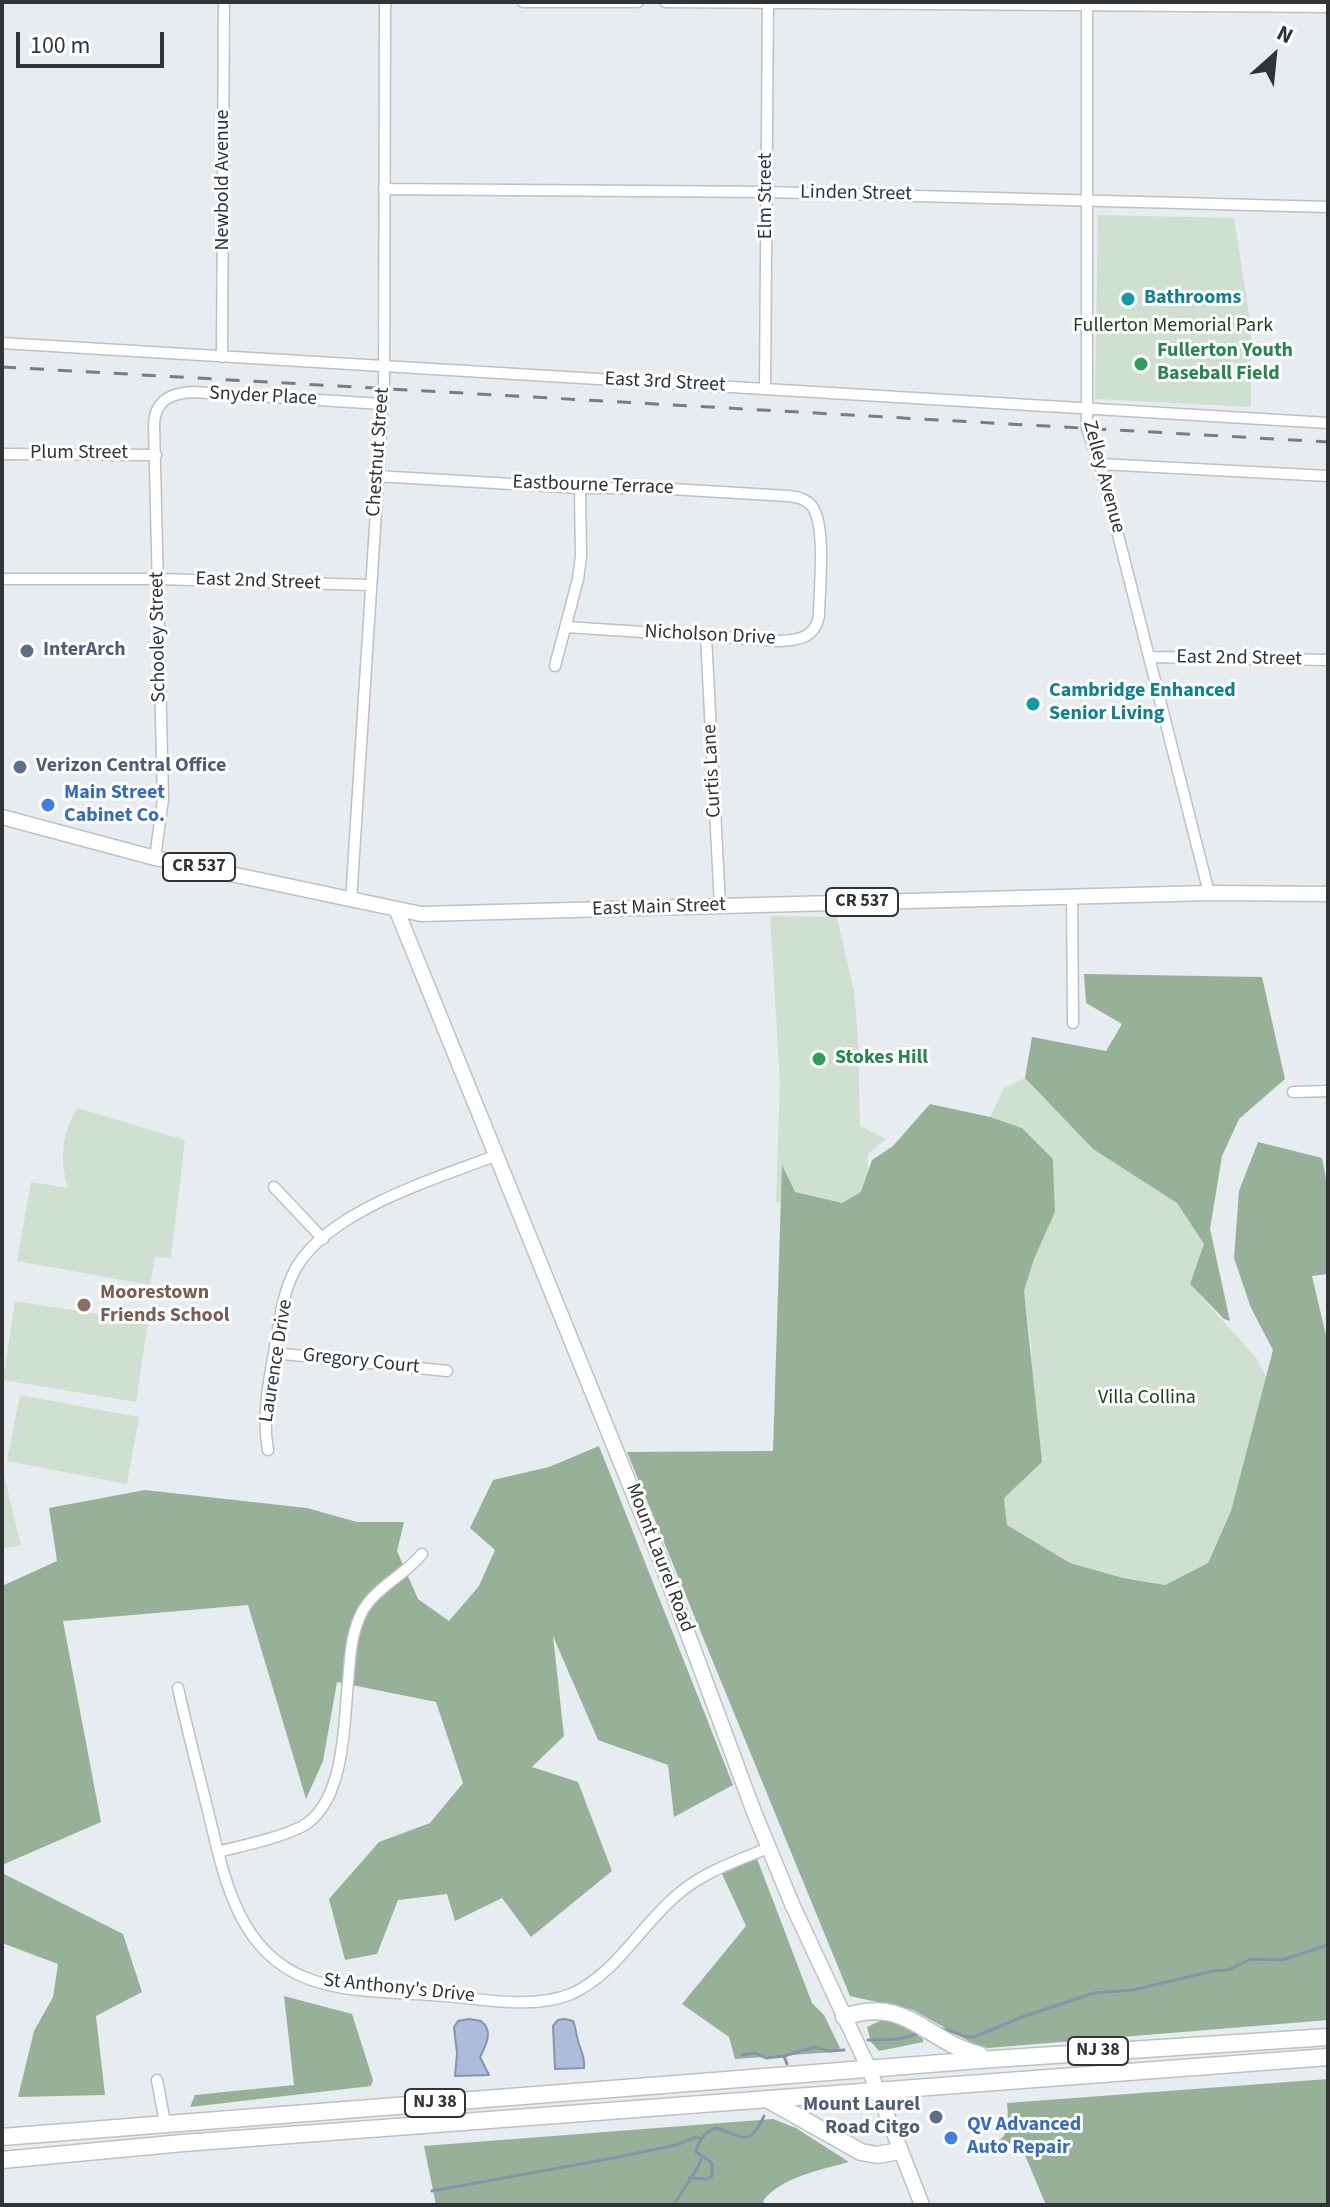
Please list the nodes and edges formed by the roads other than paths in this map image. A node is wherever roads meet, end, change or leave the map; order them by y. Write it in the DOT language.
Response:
graph roads {
  1 [pos="224,2"];
  2 [pos="385,2"];
  3 [pos="523,2"];
  4 [pos="638,2"];
  5 [pos="665,2"];
  6 [pos="768,3"];
  7 [pos="1087,4"];
  8 [pos="1328,7"];
  9 [pos="384,189"];
  10 [pos="767,192"];
  11 [pos="1086,200"];
  12 [pos="1328,207"];
  13 [pos="2,343"];
  14 [pos="222,357"];
  15 [pos="383,366"];
  16 [pos="765,389"];
  17 [pos="382,404"];
  18 [pos="1086,409"];
  19 [pos="155,416"];
  20 [pos="1328,423"];
  21 [pos="2,454"];
  22 [pos="156,455"];
  23 [pos="1100,464"];
  24 [pos="376,476"];
  25 [pos="1328,476"];
  26 [pos="580,488"];
  27 [pos="808,502"];
  28 [pos="2,579"];
  29 [pos="158,579"];
  30 [pos="370,585"];
  31 [pos="566,627"];
  32 [pos="706,636"];
  33 [pos="1149,657"];
  34 [pos="1328,660"];
  35 [pos="555,666"];
  36 [pos="2,817"];
  37 [pos="155,858"];
  38 [pos="1209,893"];
  39 [pos="1328,894"];
  40 [pos="1072,897"];
  41 [pos="351,901"];
  42 [pos="720,906"];
  43 [pos="397,911"];
  44 [pos="1073,1023"];
  45 [pos="1328,1091"];
  46 [pos="1293,1092"];
  47 [pos="497,1155"];
  48 [pos="274,1187"];
  49 [pos="323,1239"];
  50 [pos="274,1353"];
  51 [pos="447,1371"];
  52 [pos="268,1450"];
  53 [pos="422,1554"];
  54 [pos="178,1688"];
  55 [pos="768,1848"];
  56 [pos="218,1852"];
  57 [pos="844,2017"];
  58 [pos="1328,2037"];
  59 [pos="1328,2057"];
  60 [pos="993,2059"];
  61 [pos="869,2069"];
  62 [pos="157,2080"];
  63 [pos="877,2090"];
  64 [pos="766,2099"];
  65 [pos="165,2123"];
  66 [pos="2,2137"];
  67 [pos="900,2151"];
  68 [pos="2,2160"];
  69 [pos="922,2205"];
  1 -- 14 [label="street, Newbold Avenue"];
  2 -- 9 [label="street, Chestnut Street"];
  3 -- 4 [label="street"];
  5 -- 6 [label="street"];
  6 -- 7 [label="street"];
  6 -- 10 [label="street, Elm Street"];
  7 -- 8 [label="street"];
  7 -- 11 [label="street, Zelley Avenue"];
  9 -- 10 [label="street, Linden Street"];
  9 -- 15 [label="street, Chestnut Street"];
  10 -- 11 [label="street, Linden Street"];
  10 -- 16 [label="street, Elm Street"];
  11 -- 12 [label="street, Linden Street"];
  11 -- 18 [label="street, Zelley Avenue"];
  13 -- 14 [label="street, East 3rd Street"];
  14 -- 15 [label="street, East 3rd Street"];
  15 -- 16 [label="street, East 3rd Street"];
  15 -- 17 [label="street, Chestnut Street"];
  16 -- 18 [label="street, East 3rd Street"];
  17 -- 19 [label="street, Snyder Place"];
  17 -- 24 [label="street, Chestnut Street"];
  18 -- 20 [label="street, East 3rd Street"];
  18 -- 23 [label="street, Zelley Avenue"];
  19 -- 22 [label="street, Schooley Street"];
  21 -- 22 [label="street, Plum Street"];
  22 -- 29 [label="street, Schooley Street"];
  23 -- 25 [label="street"];
  23 -- 33 [label="street, Zelley Avenue"];
  24 -- 26 [label="street, Eastbourne Terrace"];
  24 -- 30 [label="street, Chestnut Street"];
  26 -- 27 [label="street, Eastbourne Terrace"];
  26 -- 31 [label="street"];
  27 -- 32 [label="street, Nicholson Drive"];
  28 -- 29 [label="street, East 2nd Street"];
  29 -- 30 [label="street, East 2nd Street"];
  29 -- 37 [label="street, Schooley Street"];
  30 -- 41 [label="street, Chestnut Street"];
  31 -- 32 [label="street, Nicholson Drive"];
  31 -- 35 [label="street"];
  32 -- 42 [label="street, Curtis Lane"];
  33 -- 34 [label="street, East 2nd Street"];
  33 -- 38 [label="street, Zelley Avenue"];
  36 -- 37 [label="main road, East Main Street / CR 537"];
  37 -- 41 [label="main road, East Main Street / CR 537"];
  38 -- 39 [label="main road, East Main Street / CR 537"];
  38 -- 40 [label="main road, East Main Street / CR 537"];
  40 -- 42 [label="main road, East Main Street / CR 537"];
  40 -- 44 [label="street"];
  41 -- 43 [label="main road, East Main Street / CR 537"];
  42 -- 43 [label="main road, East Main Street / CR 537"];
  43 -- 47 [label="main road, Mount Laurel Road"];
  45 -- 46 [label="street"];
  47 -- 49 [label="street, Laurence Drive"];
  47 -- 55 [label="main road, Mount Laurel Road"];
  48 -- 49 [label="street"];
  49 -- 50 [label="street, Laurence Drive"];
  50 -- 51 [label="street, Gregory Court"];
  50 -- 52 [label="street, Laurence Drive"];
  53 -- 56 [label="street"];
  54 -- 56 [label="street, St Anthony's Drive"];
  55 -- 56 [label="street, St Anthony's Drive"];
  55 -- 57 [label="main road, Mount Laurel Road"];
  57 -- 60 [label="highway"];
  57 -- 61 [label="main road, Mount Laurel Road"];
  58 -- 60 [label="highway, NJ 38"];
  59 -- 63 [label="highway, NJ 38"];
  60 -- 61 [label="highway, NJ 38"];
  61 -- 63 [label="main road, Mount Laurel Road"];
  61 -- 65 [label="highway, NJ 38"];
  62 -- 65 [label="street"];
  63 -- 64 [label="highway, NJ 38"];
  63 -- 67 [label="main road, Mount Laurel Road"];
  64 -- 67 [label="highway"];
  64 -- 68 [label="highway, NJ 38"];
  65 -- 66 [label="highway, NJ 38"];
  67 -- 69 [label="main road, Mount Laurel Road"];
}
